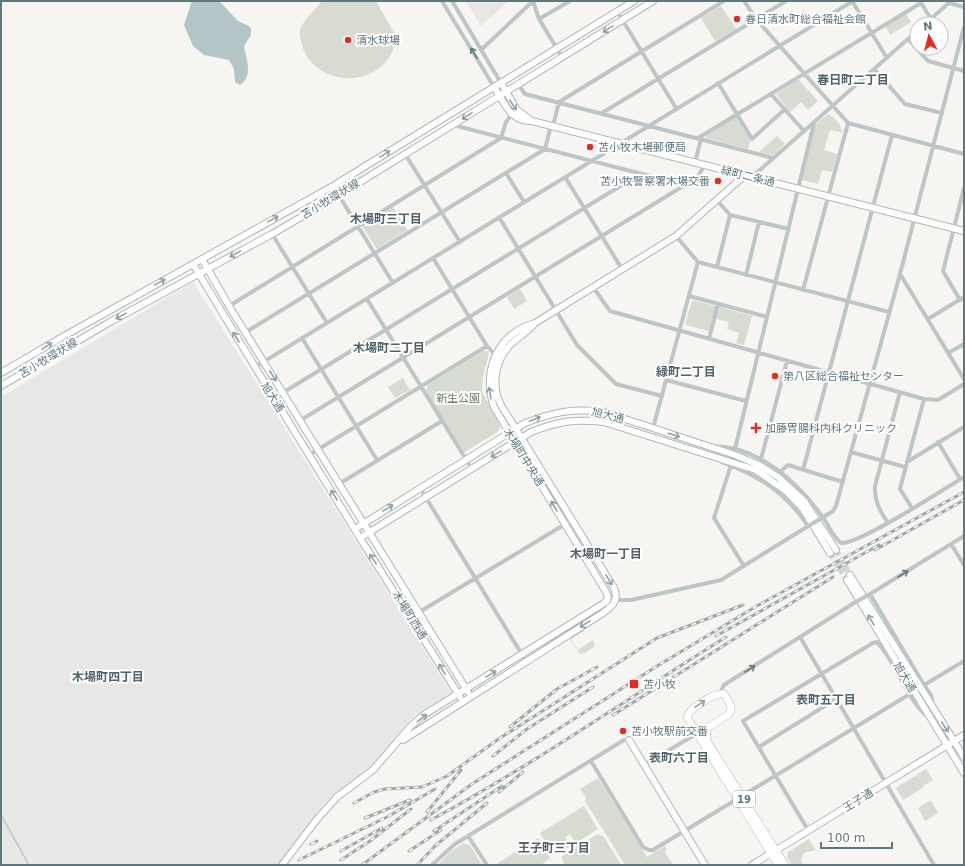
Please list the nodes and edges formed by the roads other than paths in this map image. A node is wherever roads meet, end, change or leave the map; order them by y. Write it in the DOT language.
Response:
graph roads {
  1 [pos="442,1"];
  2 [pos="452,1"];
  3 [pos="533,1"];
  4 [pos="570,1"];
  5 [pos="634,1"];
  6 [pos="653,1"];
  7 [pos="724,1"];
  8 [pos="744,1"];
  9 [pos="786,1"];
  10 [pos="853,1"];
  11 [pos="920,2"];
  12 [pos="950,2"];
  13 [pos="964,7"];
  14 [pos="617,11"];
  15 [pos="929,16"];
  16 [pos="934,16"];
  17 [pos="539,19"];
  18 [pos="756,19"];
  19 [pos="622,20"];
  20 [pos="964,27"];
  21 [pos="872,32"];
  22 [pos="908,39"];
  23 [pos="779,46"];
  24 [pos="557,48"];
  25 [pos="482,49"];
  26 [pos="641,51"];
  27 [pos="562,57"];
  28 [pos="887,58"];
  29 [pos="953,68"];
  30 [pos="874,69"];
  31 [pos="964,71"];
  32 [pos="804,74"];
  33 [pos="658,79"];
  34 [pos="501,83"];
  35 [pos="718,83"];
  36 [pos="518,84"];
  37 [pos="494,86"];
  38 [pos="502,94"];
  39 [pos="771,94"];
  40 [pos="558,102"];
  41 [pos="832,106"];
  42 [pos="676,108"];
  43 [pos="785,109"];
  44 [pos="602,113"];
  45 [pos="942,113"];
  46 [pos="512,114"];
  47 [pos="737,115"];
  48 [pos="532,121"];
  49 [pos="814,123"];
  50 [pos="848,123"];
  51 [pos="453,125"];
  52 [pos="650,125"];
  53 [pos="552,126"];
  54 [pos="804,131"];
  55 [pos="892,135"];
  56 [pos="501,138"];
  57 [pos="700,138"];
  58 [pos="620,143"];
  59 [pos="933,146"];
  60 [pos="545,149"];
  61 [pos="405,154"];
  62 [pos="964,154"];
  63 [pos="773,158"];
  64 [pos="592,161"];
  65 [pos="695,162"];
  66 [pos="704,165"];
  67 [pos="506,172"];
  68 [pos="640,174"];
  69 [pos="745,175"];
  70 [pos="565,177"];
  71 [pos="752,177"];
  72 [pos="424,184"];
  73 [pos="685,185"];
  74 [pos="333,186"];
  75 [pos="964,188"];
  76 [pos="798,189"];
  77 [pos="339,195"];
  78 [pos="828,196"];
  79 [pos="717,200"];
  80 [pos="524,202"];
  81 [pos="584,208"];
  82 [pos="872,208"];
  83 [pos="442,212"];
  84 [pos="730,215"];
  85 [pos="499,217"];
  86 [pos="914,218"];
  87 [pos="759,222"];
  88 [pos="358,226"];
  89 [pos="788,229"];
  90 [pos="954,229"];
  91 [pos="964,232"];
  92 [pos="272,234"];
  93 [pos="602,236"];
  94 [pos="676,236"];
  95 [pos="460,242"];
  96 [pos="518,248"];
  97 [pos="375,253"];
  98 [pos="433,258"];
  99 [pos="202,259"];
  100 [pos="698,262"];
  101 [pos="193,264"];
  102 [pos="292,267"];
  103 [pos="717,267"];
  104 [pos="207,268"];
  105 [pos="622,269"];
  106 [pos="198,273"];
  107 [pos="900,274"];
  108 [pos="746,275"];
  109 [pos="536,276"];
  110 [pos="393,282"];
  111 [pos="776,283"];
  112 [pos="593,287"];
  113 [pos="452,289"];
  114 [pos="803,290"];
  115 [pos="309,294"];
  116 [pos="688,296"];
  117 [pos="367,298"];
  118 [pos="962,299"];
  119 [pos="847,301"];
  120 [pos="718,304"];
  121 [pos="229,306"];
  122 [pos="556,310"];
  123 [pos="889,312"];
  124 [pos="469,317"];
  125 [pos="767,317"];
  126 [pos="928,320"];
  127 [pos="327,323"];
  128 [pos="386,330"];
  129 [pos="679,331"];
  130 [pos="246,332"];
  131 [pos="302,338"];
  132 [pos="709,339"];
  133 [pos="964,344"];
  134 [pos="487,346"];
  135 [pos="758,353"];
  136 [pos="948,354"];
  137 [pos="497,356"];
  138 [pos="403,358"];
  139 [pos="787,361"];
  140 [pos="264,362"];
  141 [pos="255,367"];
  142 [pos="321,369"];
  143 [pos="828,372"];
  144 [pos="1,374"];
  145 [pos="964,379"];
  146 [pos="666,380"];
  147 [pos="870,384"];
  148 [pos="964,384"];
  149 [pos="1,386"];
  150 [pos="421,386"];
  151 [pos="284,392"];
  152 [pos="900,392"];
  153 [pos="662,396"];
  154 [pos="339,397"];
  155 [pos="924,399"];
  156 [pos="746,401"];
  157 [pos="301,420"];
  158 [pos="442,421"];
  159 [pos="356,426"];
  160 [pos="964,427"];
  161 [pos="653,428"];
  162 [pos="516,429"];
  163 [pos="509,433"];
  164 [pos="522,438"];
  165 [pos="515,442"];
  166 [pos="938,442"];
  167 [pos="319,449"];
  168 [pos="705,449"];
  169 [pos="735,449"];
  170 [pos="851,452"];
  171 [pos="309,455"];
  172 [pos="761,459"];
  173 [pos="378,460"];
  174 [pos="466,460"];
  175 [pos="882,461"];
  176 [pos="907,462"];
  177 [pos="731,465"];
  178 [pos="905,467"];
  179 [pos="472,469"];
  180 [pos="802,470"];
  181 [pos="781,471"];
  182 [pos="962,478"];
  183 [pos="843,482"];
  184 [pos="339,484"];
  185 [pos="420,488"];
  186 [pos="426,497"];
  187 [pos="912,508"];
  188 [pos="821,518"];
  189 [pos="572,520"];
  190 [pos="364,523"];
  191 [pos="565,524"];
  192 [pos="888,524"];
  193 [pos="809,526"];
  194 [pos="355,528"];
  195 [pos="369,532"];
  196 [pos="964,536"];
  197 [pos="360,538"];
  198 [pos="951,544"];
  199 [pos="833,552"];
  200 [pos="964,565"];
  201 [pos="744,566"];
  202 [pos="476,578"];
  203 [pos="870,594"];
  204 [pos="607,600"];
  205 [pos="615,600"];
  206 [pos="419,612"];
  207 [pos="411,617"];
  208 [pos="800,637"];
  209 [pos="522,655"];
  210 [pos="526,661"];
  211 [pos="964,661"];
  212 [pos="822,674"];
  213 [pos="924,685"];
  214 [pos="466,689"];
  215 [pos="720,693"];
  216 [pos="458,694"];
  217 [pos="910,694"];
  218 [pos="470,696"];
  219 [pos="836,699"];
  220 [pos="463,702"];
  221 [pos="934,711"];
  222 [pos="930,719"];
  223 [pos="853,728"];
  224 [pos="696,734"];
  225 [pos="964,735"];
  226 [pos="629,740"];
  227 [pos="954,741"];
  228 [pos="395,746"];
  229 [pos="946,746"];
  230 [pos="759,748"];
  231 [pos="964,757"];
  232 [pos="591,761"];
  233 [pos="644,766"];
  234 [pos="964,773"];
  235 [pos="776,775"];
  236 [pos="886,783"];
  237 [pos="739,798"];
  238 [pos="808,830"];
  239 [pos="683,831"];
  240 [pos="468,836"];
  241 [pos="773,852"];
  242 [pos="282,865"];
  243 [pos="432,865"];
  244 [pos="487,865"];
  245 [pos="705,865"];
  246 [pos="752,865"];
  247 [pos="778,865"];
  248 [pos="785,865"];
  249 [pos="934,865"];
  37 -- 1 [label="street, one-way"];
  2 -- 25 [label="street"];
  3 -- 17 [label="street"];
  3 -- 25 [label="street"];
  4 -- 17 [label="street"];
  5 -- 14 [label="street, 苫小牧環状線"];
  6 -- 19 [label="street, 苫小牧環状線"];
  7 -- 26 [label="street"];
  8 -- 18 [label="street"];
  9 -- 18 [label="street"];
  10 -- 21 [label="street"];
  10 -- 23 [label="street"];
  11 -- 15 [label="street"];
  11 -- 21 [label="street"];
  12 -- 13 [label="street"];
  12 -- 16 [label="street"];
  14 -- 19 [label="street"];
  14 -- 24 [label="street, 苫小牧環状線"];
  17 -- 24 [label="street"];
  18 -- 23 [label="street"];
  18 -- 33 [label="street"];
  19 -- 26 [label="street"];
  19 -- 27 [label="street, 苫小牧環状線, one-way"];
  20 -- 29 [label="street"];
  21 -- 28 [label="street"];
  21 -- 32 [label="street"];
  22 -- 28 [label="street"];
  22 -- 29 [label="street"];
  23 -- 32 [label="street"];
  23 -- 35 [label="street"];
  24 -- 27 [label="street"];
  24 -- 34 [label="street, 苫小牧環状線"];
  25 -- 34 [label="street"];
  26 -- 33 [label="street"];
  26 -- 40 [label="street"];
  27 -- 36 [label="street, 苫小牧環状線"];
  28 -- 30 [label="street"];
  29 -- 31 [label="street"];
  29 -- 45 [label="street"];
  30 -- 41 [label="street"];
  30 -- 45 [label="street"];
  32 -- 39 [label="street"];
  32 -- 41 [label="street"];
  33 -- 42 [label="street"];
  33 -- 44 [label="street"];
  34 -- 37 [label="street, 苫小牧環状線"];
  34 -- 38 [label="street, 緑町二条通"];
  35 -- 42 [label="street"];
  35 -- 47 [label="street"];
  36 -- 38 [label="street, 苫小牧環状線"];
  36 -- 40 [label="street"];
  37 -- 38 [label="street, 緑町二条通"];
  74 -- 37 [label="street, 苫小牧環状線, one-way"];
  38 -- 46 [label="street, 緑町二条通"];
  38 -- 48 [label="street, 緑町二条通, one-way"];
  38 -- 51 [label="street, 苫小牧環状線, one-way"];
  39 -- 43 [label="street"];
  39 -- 47 [label="street"];
  40 -- 44 [label="street"];
  40 -- 53 [label="street"];
  41 -- 49 [label="street"];
  41 -- 50 [label="street"];
  42 -- 52 [label="street"];
  43 -- 47 [label="street"];
  43 -- 54 [label="street"];
  44 -- 52 [label="street"];
  45 -- 59 [label="street"];
  46 -- 48 [label="street, 緑町二条通"];
  46 -- 56 [label="street"];
  47 -- 57 [label="street"];
  48 -- 53 [label="street, 緑町二条通"];
  49 -- 54 [label="street"];
  49 -- 76 [label="street"];
  50 -- 55 [label="street"];
  50 -- 78 [label="street"];
  51 -- 56 [label="street"];
  51 -- 61 [label="street, 苫小牧環状線"];
  52 -- 57 [label="street"];
  52 -- 58 [label="street"];
  53 -- 58 [label="street, 緑町二条通"];
  53 -- 60 [label="street"];
  54 -- 63 [label="street"];
  55 -- 59 [label="street"];
  55 -- 82 [label="street"];
  56 -- 60 [label="street"];
  56 -- 72 [label="street"];
  57 -- 63 [label="street"];
  57 -- 65 [label="street"];
  58 -- 64 [label="street"];
  58 -- 65 [label="street, 緑町二条通"];
  59 -- 62 [label="street"];
  59 -- 86 [label="street"];
  60 -- 64 [label="street"];
  60 -- 67 [label="street"];
  61 -- 72 [label="street"];
  61 -- 77 [label="street, 苫小牧環状線"];
  63 -- 71 [label="street"];
  64 -- 68 [label="street"];
  64 -- 70 [label="street"];
  65 -- 66 [label="street, 緑町二条通"];
  66 -- 69 [label="street, 緑町二条通"];
  66 -- 73 [label="street"];
  67 -- 80 [label="street"];
  67 -- 83 [label="street"];
  68 -- 73 [label="street"];
  68 -- 81 [label="street"];
  69 -- 71 [label="street, 緑町二条通"];
  69 -- 79 [label="street, 木場町中央通"];
  70 -- 80 [label="street"];
  70 -- 81 [label="street"];
  71 -- 76 [label="street, 緑町二条通"];
  72 -- 83 [label="street"];
  72 -- 88 [label="street"];
  73 -- 93 [label="street"];
  74 -- 77 [label="street"];
  99 -- 74 [label="street, 苫小牧環状線, one-way"];
  75 -- 90 [label="street"];
  76 -- 78 [label="street, 緑町二条通"];
  76 -- 89 [label="street"];
  77 -- 88 [label="street"];
  77 -- 92 [label="street, 苫小牧環状線"];
  78 -- 82 [label="street, 緑町二条通"];
  78 -- 114 [label="street"];
  79 -- 84 [label="street"];
  79 -- 94 [label="street, 木場町中央通"];
  80 -- 85 [label="street"];
  81 -- 93 [label="street"];
  81 -- 96 [label="street"];
  82 -- 86 [label="street, 緑町二条通"];
  82 -- 119 [label="street"];
  83 -- 95 [label="street"];
  83 -- 97 [label="street"];
  84 -- 87 [label="street"];
  84 -- 103 [label="street"];
  85 -- 95 [label="street"];
  85 -- 96 [label="street"];
  86 -- 90 [label="street, 緑町二条通"];
  86 -- 107 [label="street"];
  87 -- 89 [label="street"];
  87 -- 108 [label="street"];
  88 -- 97 [label="street"];
  88 -- 102 [label="street"];
  89 -- 111 [label="street"];
  90 -- 91 [label="street, 緑町二条通"];
  90 -- 118 [label="street"];
  92 -- 102 [label="street"];
  92 -- 104 [label="street, 苫小牧環状線, one-way"];
  93 -- 105 [label="street"];
  93 -- 109 [label="street"];
  94 -- 100 [label="street"];
  94 -- 105 [label="street, 木場町中央通"];
  95 -- 98 [label="street"];
  96 -- 109 [label="street"];
  96 -- 113 [label="street"];
  97 -- 110 [label="street"];
  97 -- 115 [label="street"];
  98 -- 110 [label="street"];
  98 -- 113 [label="street"];
  99 -- 101 [label="street, 苫小牧環状線"];
  99 -- 104 [label="street, 旭大通"];
  100 -- 103 [label="street"];
  100 -- 116 [label="street"];
  101 -- 106 [label="street, 旭大通"];
  144 -- 101 [label="street, 苫小牧環状線, one-way"];
  102 -- 115 [label="street"];
  102 -- 121 [label="street"];
  103 -- 108 [label="street"];
  104 -- 106 [label="street, 苫小牧環状線"];
  104 -- 121 [label="street, 旭大通"];
  105 -- 112 [label="street, 木場町中央通"];
  141 -- 106 [label="street, 旭大通, one-way"];
  106 -- 149 [label="street, 苫小牧環状線, one-way"];
  107 -- 123 [label="street"];
  107 -- 126 [label="street"];
  108 -- 111 [label="street"];
  109 -- 122 [label="street"];
  109 -- 124 [label="street"];
  110 -- 117 [label="street"];
  111 -- 114 [label="street"];
  111 -- 125 [label="street"];
  112 -- 122 [label="street, 木場町中央通"];
  112 -- 129 [label="street"];
  113 -- 124 [label="street"];
  113 -- 128 [label="street"];
  114 -- 119 [label="street"];
  115 -- 127 [label="street"];
  115 -- 130 [label="street"];
  116 -- 120 [label="street"];
  116 -- 129 [label="street"];
  117 -- 127 [label="street"];
  117 -- 128 [label="street"];
  118 -- 126 [label="street"];
  119 -- 123 [label="street"];
  119 -- 143 [label="street"];
  120 -- 125 [label="street"];
  120 -- 132 [label="street"];
  121 -- 130 [label="street, 旭大通"];
  122 -- 137 [label="street, 木場町中央通"];
  122 -- 153 [label="street"];
  123 -- 147 [label="street"];
  124 -- 134 [label="street"];
  124 -- 138 [label="street"];
  125 -- 135 [label="street"];
  126 -- 136 [label="street"];
  127 -- 131 [label="street"];
  128 -- 138 [label="street"];
  128 -- 142 [label="street"];
  129 -- 132 [label="street"];
  129 -- 146 [label="street"];
  130 -- 140 [label="street, 旭大通"];
  131 -- 140 [label="street"];
  131 -- 142 [label="street"];
  132 -- 135 [label="street"];
  133 -- 136 [label="street"];
  134 -- 137 [label="street"];
  134 -- 150 [label="street"];
  135 -- 139 [label="street"];
  135 -- 156 [label="street"];
  136 -- 145 [label="street"];
  137 -- 162 [label="street, 木場町中央通"];
  163 -- 137 [label="street, 木場町中央通, one-way"];
  138 -- 150 [label="street"];
  138 -- 154 [label="street"];
  139 -- 143 [label="street"];
  139 -- 172 [label="street"];
  140 -- 141 [label="street"];
  140 -- 151 [label="street, 旭大通, one-way"];
  141 -- 171 [label="street, 旭大通"];
  142 -- 151 [label="street"];
  142 -- 154 [label="street"];
  143 -- 147 [label="street"];
  143 -- 180 [label="street"];
  146 -- 153 [label="street"];
  146 -- 156 [label="street"];
  147 -- 152 [label="street"];
  147 -- 170 [label="street"];
  148 -- 155 [label="street"];
  150 -- 158 [label="street"];
  150 -- 159 [label="street"];
  151 -- 157 [label="street, 旭大通"];
  152 -- 155 [label="street"];
  152 -- 175 [label="street"];
  153 -- 161 [label="street"];
  154 -- 157 [label="street"];
  154 -- 159 [label="street"];
  155 -- 176 [label="street"];
  156 -- 169 [label="street"];
  157 -- 167 [label="street, 旭大通"];
  158 -- 173 [label="street"];
  158 -- 174 [label="street"];
  159 -- 167 [label="street"];
  159 -- 173 [label="street"];
  160 -- 166 [label="street"];
  162 -- 161 [label="street, 旭大通, one-way"];
  161 -- 168 [label="street, 旭大通, one-way"];
  162 -- 163 [label="street, 旭大通"];
  162 -- 164 [label="street, 木場町中央通"];
  163 -- 165 [label="street, 木場町中央通"];
  163 -- 174 [label="street, 旭大通"];
  164 -- 165 [label="street, 旭大通"];
  164 -- 168 [label="street, 旭大通"];
  164 -- 189 [label="street, 木場町中央通"];
  165 -- 179 [label="street, 旭大通, one-way"];
  191 -- 165 [label="street, 木場町中央通, one-way"];
  166 -- 176 [label="street"];
  166 -- 182 [label="street"];
  167 -- 171 [label="street"];
  167 -- 184 [label="street, 旭大通"];
  168 -- 169 [label="street"];
  168 -- 177 [label="street"];
  168 -- 199 [label="street, 旭大通"];
  169 -- 172 [label="street"];
  170 -- 175 [label="street"];
  170 -- 183 [label="street"];
  194 -- 171 [label="street, 旭大通, one-way"];
  172 -- 181 [label="street"];
  173 -- 184 [label="street"];
  174 -- 179 [label="street"];
  174 -- 185 [label="street, 旭大通"];
  175 -- 178 [label="street"];
  175 -- 192 [label="street"];
  176 -- 178 [label="street"];
  177 -- 193 [label="street"];
  177 -- 201 [label="street"];
  178 -- 187 [label="street"];
  179 -- 186 [label="street, 旭大通"];
  180 -- 181 [label="street"];
  180 -- 183 [label="street"];
  181 -- 188 [label="street"];
  182 -- 187 [label="street"];
  183 -- 188 [label="street"];
  184 -- 190 [label="street, 旭大通"];
  185 -- 186 [label="street"];
  190 -- 185 [label="street, 旭大通, one-way"];
  186 -- 195 [label="street, 旭大通"];
  186 -- 202 [label="street"];
  187 -- 192 [label="street"];
  188 -- 192 [label="street"];
  188 -- 193 [label="street, bridge"];
  189 -- 191 [label="street"];
  189 -- 205 [label="street, 木場町中央通, one-way"];
  190 -- 194 [label="street, 旭大通"];
  190 -- 195 [label="street, 旭大通"];
  191 -- 202 [label="street"];
  191 -- 204 [label="street, 木場町中央通"];
  193 -- 201 [label="street"];
  194 -- 197 [label="street, 旭大通"];
  195 -- 197 [label="street, 旭大通"];
  195 -- 206 [label="street, 木場町西通"];
  196 -- 198 [label="street"];
  207 -- 197 [label="street, 木場町西通, one-way"];
  198 -- 200 [label="street"];
  203 -- 198 [label="street, one-way"];
  201 -- 205 [label="street"];
  202 -- 206 [label="street"];
  202 -- 209 [label="street"];
  203 -- 208 [label="street, bridge"];
  203 -- 213 [label="street"];
  204 -- 205 [label="street"];
  204 -- 209 [label="street"];
  205 -- 210 [label="street, one-way"];
  206 -- 207 [label="street"];
  206 -- 214 [label="street, 木場町西通"];
  216 -- 207 [label="street, 木場町西通, one-way"];
  208 -- 212 [label="street"];
  215 -- 208 [label="street, one-way"];
  209 -- 210 [label="street"];
  214 -- 209 [label="street, one-way"];
  210 -- 218 [label="street"];
  211 -- 213 [label="street"];
  212 -- 217 [label="street"];
  212 -- 219 [label="street"];
  212 -- 230 [label="street"];
  213 -- 221 [label="street"];
  214 -- 216 [label="street"];
  214 -- 218 [label="street, 木場町西通"];
  224 -- 215 [label="main road, one-way"];
  215 -- 237 [label="main road, 19"];
  216 -- 220 [label="street, 木場町西通"];
  228 -- 216 [label="street, one-way"];
  217 -- 222 [label="street"];
  217 -- 223 [label="street"];
  218 -- 220 [label="street"];
  219 -- 223 [label="street"];
  219 -- 230 [label="street"];
  220 -- 228 [label="street"];
  222 -- 221 [label="street, 旭大通, one-way"];
  221 -- 227 [label="street, 旭大通, one-way"];
  222 -- 229 [label="street, 旭大通"];
  223 -- 235 [label="street"];
  223 -- 236 [label="street"];
  224 -- 233 [label="street"];
  224 -- 237 [label="main road, 19"];
  225 -- 227 [label="street, 王子通"];
  226 -- 232 [label="street"];
  226 -- 233 [label="street"];
  227 -- 229 [label="street, 王子通"];
  227 -- 231 [label="street, 旭大通"];
  228 -- 242 [label="street"];
  229 -- 234 [label="street, 旭大通"];
  229 -- 236 [label="street, 王子通"];
  230 -- 235 [label="street"];
  232 -- 239 [label="street"];
  232 -- 240 [label="street"];
  233 -- 239 [label="street"];
  235 -- 237 [label="street"];
  235 -- 238 [label="street"];
  236 -- 238 [label="street, 王子通"];
  236 -- 249 [label="street"];
  237 -- 239 [label="street"];
  237 -- 241 [label="main road, 19"];
  238 -- 241 [label="street, 王子通"];
  239 -- 245 [label="street"];
  240 -- 243 [label="street"];
  240 -- 244 [label="street"];
  241 -- 246 [label="street, 王子通"];
  241 -- 247 [label="main road, 19"];
  241 -- 248 [label="main road, 19"];
}
